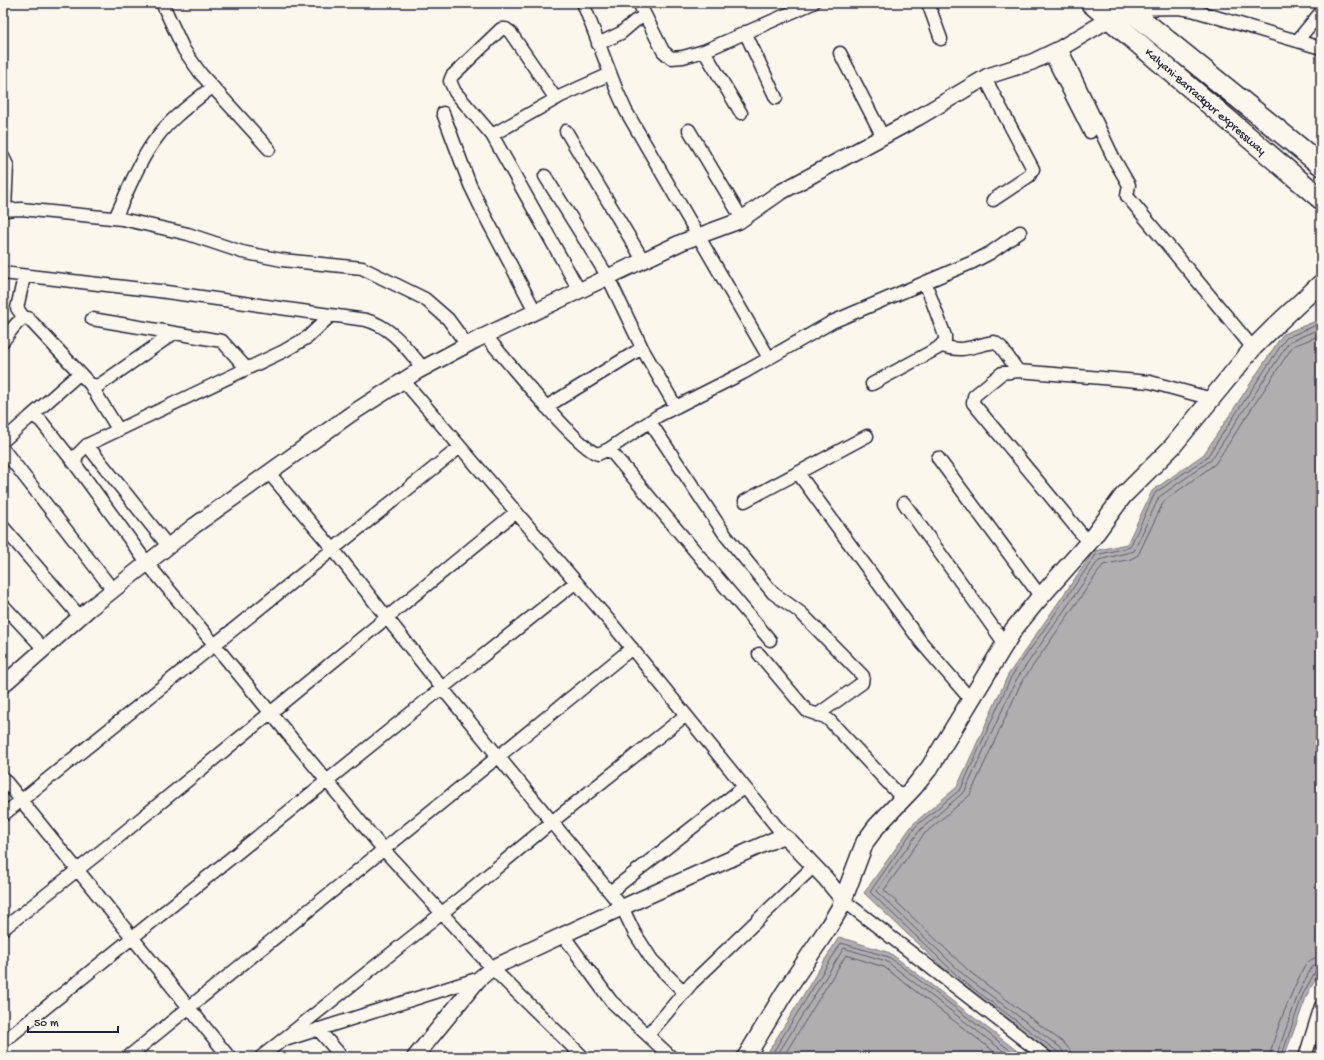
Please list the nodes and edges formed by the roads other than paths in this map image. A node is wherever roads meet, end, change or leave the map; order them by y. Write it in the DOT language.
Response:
graph roads {
  1 [pos="162,3"];
  2 [pos="583,3"];
  3 [pos="639,3"];
  4 [pos="813,3"];
  5 [pos="928,3"];
  6 [pos="1091,3"];
  7 [pos="1120,10"];
  8 [pos="1321,12"];
  9 [pos="645,16"];
  10 [pos="745,32"];
  11 [pos="941,39"];
  12 [pos="1297,41"];
  13 [pos="598,44"];
  14 [pos="1321,48"];
  15 [pos="1056,50"];
  16 [pos="704,51"];
  17 [pos="840,53"];
  18 [pos="610,74"];
  19 [pos="985,78"];
  20 [pos="212,86"];
  21 [pos="776,98"];
  22 [pos="556,99"];
  23 [pos="741,112"];
  24 [pos="443,113"];
  25 [pos="689,130"];
  26 [pos="566,131"];
  27 [pos="1090,132"];
  28 [pos="492,135"];
  29 [pos="883,137"];
  30 [pos="269,149"];
  31 [pos="3,157"];
  32 [pos="1321,165"];
  33 [pos="545,176"];
  34 [pos="1321,199"];
  35 [pos="993,200"];
  36 [pos="4,210"];
  37 [pos="115,218"];
  38 [pos="742,219"];
  39 [pos="1020,232"];
  40 [pos="698,237"];
  41 [pos="643,260"];
  42 [pos="3,273"];
  43 [pos="24,277"];
  44 [pos="608,277"];
  45 [pos="925,282"];
  46 [pos="1321,283"];
  47 [pos="579,290"];
  48 [pos="535,311"];
  49 [pos="331,315"];
  50 [pos="24,318"];
  51 [pos="92,319"];
  52 [pos="174,333"];
  53 [pos="485,335"];
  54 [pos="3,341"];
  55 [pos="466,345"];
  56 [pos="942,346"];
  57 [pos="642,348"];
  58 [pos="1253,348"];
  59 [pos="769,358"];
  60 [pos="423,368"];
  61 [pos="247,369"];
  62 [pos="1018,371"];
  63 [pos="80,373"];
  64 [pos="403,380"];
  65 [pos="90,384"];
  66 [pos="872,384"];
  67 [pos="1212,399"];
  68 [pos="546,407"];
  69 [pos="676,407"];
  70 [pos="30,417"];
  71 [pos="650,422"];
  72 [pos="118,429"];
  73 [pos="867,436"];
  74 [pos="3,441"];
  75 [pos="87,445"];
  76 [pos="460,447"];
  77 [pos="3,449"];
  78 [pos="609,449"];
  79 [pos="938,458"];
  80 [pos="75,464"];
  81 [pos="269,473"];
  82 [pos="798,473"];
  83 [pos="745,501"];
  84 [pos="904,502"];
  85 [pos="516,512"];
  86 [pos="3,527"];
  87 [pos="1089,543"];
  88 [pos="168,546"];
  89 [pos="333,549"];
  90 [pos="147,563"];
  91 [pos="576,582"];
  92 [pos="113,590"];
  93 [pos="1041,597"];
  94 [pos="3,606"];
  95 [pos="80,617"];
  96 [pos="387,617"];
  97 [pos="770,640"];
  98 [pos="1006,644"];
  99 [pos="214,645"];
  100 [pos="632,648"];
  101 [pos="44,649"];
  102 [pos="759,654"];
  103 [pos="3,685"];
  104 [pos="442,688"];
  105 [pos="971,700"];
  106 [pos="269,713"];
  107 [pos="686,715"];
  108 [pos="817,715"];
  109 [pos="498,756"];
  110 [pos="3,778"];
  111 [pos="326,781"];
  112 [pos="744,787"];
  113 [pos="903,799"];
  114 [pos="21,801"];
  115 [pos="3,815"];
  116 [pos="552,821"];
  117 [pos="785,837"];
  118 [pos="383,849"];
  119 [pos="814,866"];
  120 [pos="77,871"];
  121 [pos="610,892"];
  122 [pos="843,900"];
  123 [pos="622,908"];
  124 [pos="441,914"];
  125 [pos="3,929"];
  126 [pos="563,935"];
  127 [pos="132,939"];
  128 [pos="492,968"];
  129 [pos="480,978"];
  130 [pos="684,992"];
  131 [pos="1321,1006"];
  132 [pos="190,1008"];
  133 [pos="318,1029"];
  134 [pos="648,1035"];
  135 [pos="282,1041"];
  136 [pos="3,1042"];
  137 [pos="128,1057"];
  138 [pos="230,1057"];
  139 [pos="261,1057"];
  140 [pos="342,1057"];
  141 [pos="415,1057"];
  142 [pos="583,1057"];
  143 [pos="671,1057"];
  144 [pos="746,1057"];
  145 [pos="1046,1057"];
  146 [pos="1305,1057"];
  1 -- 20 [label="street"];
  2 -- 13 [label="street"];
  3 -- 9 [label="street"];
  4 -- 10 [label="street"];
  5 -- 11 [label="street"];
  6 -- 7 [label="highway, Kalyani-Barrackpur expressway"];
  7 -- 12 [label="street"];
  7 -- 15 [label="street"];
  7 -- 32 [label="highway, Kalyani-Barrackpur expressway"];
  7 -- 34 [label="highway, Kalyani-Barrackpur expressway"];
  8 -- 12 [label="street"];
  9 -- 13 [label="street"];
  9 -- 16 [label="street"];
  10 -- 16 [label="street"];
  10 -- 21 [label="street"];
  12 -- 14 [label="street"];
  13 -- 18 [label="street"];
  15 -- 19 [label="street"];
  15 -- 27 [label="street"];
  15 -- 58 [label="street"];
  16 -- 23 [label="street"];
  17 -- 29 [label="street"];
  18 -- 22 [label="street"];
  18 -- 40 [label="street"];
  19 -- 29 [label="street"];
  19 -- 35 [label="street"];
  20 -- 30 [label="street"];
  20 -- 37 [label="street"];
  22 -- 28 [label="street"];
  22 -- 28 [label="street"];
  24 -- 48 [label="street"];
  25 -- 38 [label="street"];
  26 -- 41 [label="street"];
  28 -- 47 [label="street"];
  29 -- 38 [label="street"];
  31 -- 36 [label="street"];
  33 -- 44 [label="street"];
  36 -- 37 [label="street"];
  37 -- 55 [label="street"];
  38 -- 40 [label="street"];
  39 -- 45 [label="street"];
  40 -- 41 [label="street"];
  40 -- 59 [label="street"];
  41 -- 44 [label="street"];
  42 -- 43 [label="street"];
  43 -- 49 [label="street"];
  43 -- 50 [label="street"];
  44 -- 47 [label="street"];
  44 -- 57 [label="street"];
  45 -- 56 [label="street"];
  45 -- 59 [label="street"];
  46 -- 58 [label="main road"];
  47 -- 48 [label="street"];
  48 -- 53 [label="street"];
  49 -- 60 [label="street"];
  49 -- 61 [label="street"];
  50 -- 54 [label="street"];
  50 -- 63 [label="street"];
  51 -- 52 [label="street"];
  52 -- 61 [label="street"];
  52 -- 65 [label="street"];
  53 -- 55 [label="street"];
  53 -- 68 [label="street"];
  55 -- 60 [label="street"];
  56 -- 62 [label="street"];
  56 -- 66 [label="street"];
  57 -- 68 [label="street"];
  57 -- 69 [label="street"];
  58 -- 67 [label="main road"];
  59 -- 69 [label="street"];
  60 -- 64 [label="street"];
  61 -- 72 [label="street"];
  62 -- 67 [label="street"];
  62 -- 87 [label="street"];
  63 -- 65 [label="street"];
  63 -- 70 [label="street"];
  64 -- 76 [label="street"];
  64 -- 81 [label="street"];
  65 -- 72 [label="street"];
  67 -- 87 [label="main road"];
  68 -- 78 [label="street"];
  69 -- 71 [label="street"];
  70 -- 74 [label="street"];
  70 -- 80 [label="street"];
  71 -- 78 [label="street"];
  71 -- 108 [label="street"];
  72 -- 75 [label="street"];
  73 -- 82 [label="street"];
  75 -- 80 [label="street"];
  75 -- 88 [label="street"];
  76 -- 85 [label="street"];
  76 -- 89 [label="street"];
  77 -- 92 [label="street"];
  78 -- 97 [label="street"];
  79 -- 93 [label="street"];
  80 -- 90 [label="street"];
  81 -- 88 [label="street"];
  81 -- 89 [label="street"];
  82 -- 83 [label="street"];
  82 -- 105 [label="street"];
  84 -- 98 [label="street"];
  85 -- 91 [label="street"];
  85 -- 96 [label="street"];
  86 -- 95 [label="street"];
  87 -- 93 [label="main road"];
  88 -- 90 [label="street"];
  89 -- 96 [label="street"];
  89 -- 99 [label="street"];
  90 -- 92 [label="street"];
  90 -- 99 [label="street"];
  91 -- 100 [label="street"];
  91 -- 104 [label="street"];
  92 -- 95 [label="street"];
  93 -- 98 [label="main road"];
  94 -- 101 [label="street"];
  95 -- 101 [label="street"];
  96 -- 104 [label="street"];
  96 -- 106 [label="street"];
  98 -- 105 [label="main road"];
  99 -- 106 [label="street"];
  99 -- 114 [label="street"];
  100 -- 107 [label="street"];
  100 -- 109 [label="street"];
  101 -- 103 [label="street"];
  102 -- 108 [label="street"];
  104 -- 109 [label="street"];
  104 -- 111 [label="street"];
  105 -- 113 [label="main road"];
  106 -- 111 [label="street"];
  106 -- 120 [label="street"];
  107 -- 112 [label="street"];
  107 -- 116 [label="street"];
  108 -- 113 [label="street"];
  109 -- 116 [label="street"];
  109 -- 118 [label="street"];
  110 -- 114 [label="street"];
  111 -- 118 [label="street"];
  111 -- 127 [label="street"];
  112 -- 117 [label="street"];
  112 -- 121 [label="street"];
  113 -- 122 [label="main road"];
  114 -- 115 [label="street"];
  114 -- 120 [label="street"];
  116 -- 121 [label="street"];
  116 -- 124 [label="street"];
  117 -- 119 [label="street"];
  117 -- 123 [label="street"];
  118 -- 124 [label="street"];
  118 -- 132 [label="street"];
  119 -- 122 [label="street"];
  119 -- 130 [label="street"];
  120 -- 125 [label="street"];
  120 -- 127 [label="street"];
  121 -- 123 [label="street"];
  122 -- 144 [label="main road"];
  122 -- 145 [label="street"];
  123 -- 126 [label="street"];
  123 -- 130 [label="street"];
  124 -- 128 [label="street"];
  124 -- 135 [label="street"];
  126 -- 128 [label="street"];
  126 -- 134 [label="street"];
  127 -- 132 [label="street"];
  127 -- 136 [label="street"];
  128 -- 129 [label="street"];
  128 -- 142 [label="street"];
  129 -- 133 [label="street"];
  129 -- 141 [label="street"];
  130 -- 134 [label="street"];
  131 -- 146 [label="street"];
  132 -- 137 [label="street"];
  132 -- 138 [label="street"];
  133 -- 135 [label="street"];
  133 -- 140 [label="street"];
  134 -- 143 [label="street"];
  135 -- 139 [label="street"];
}
